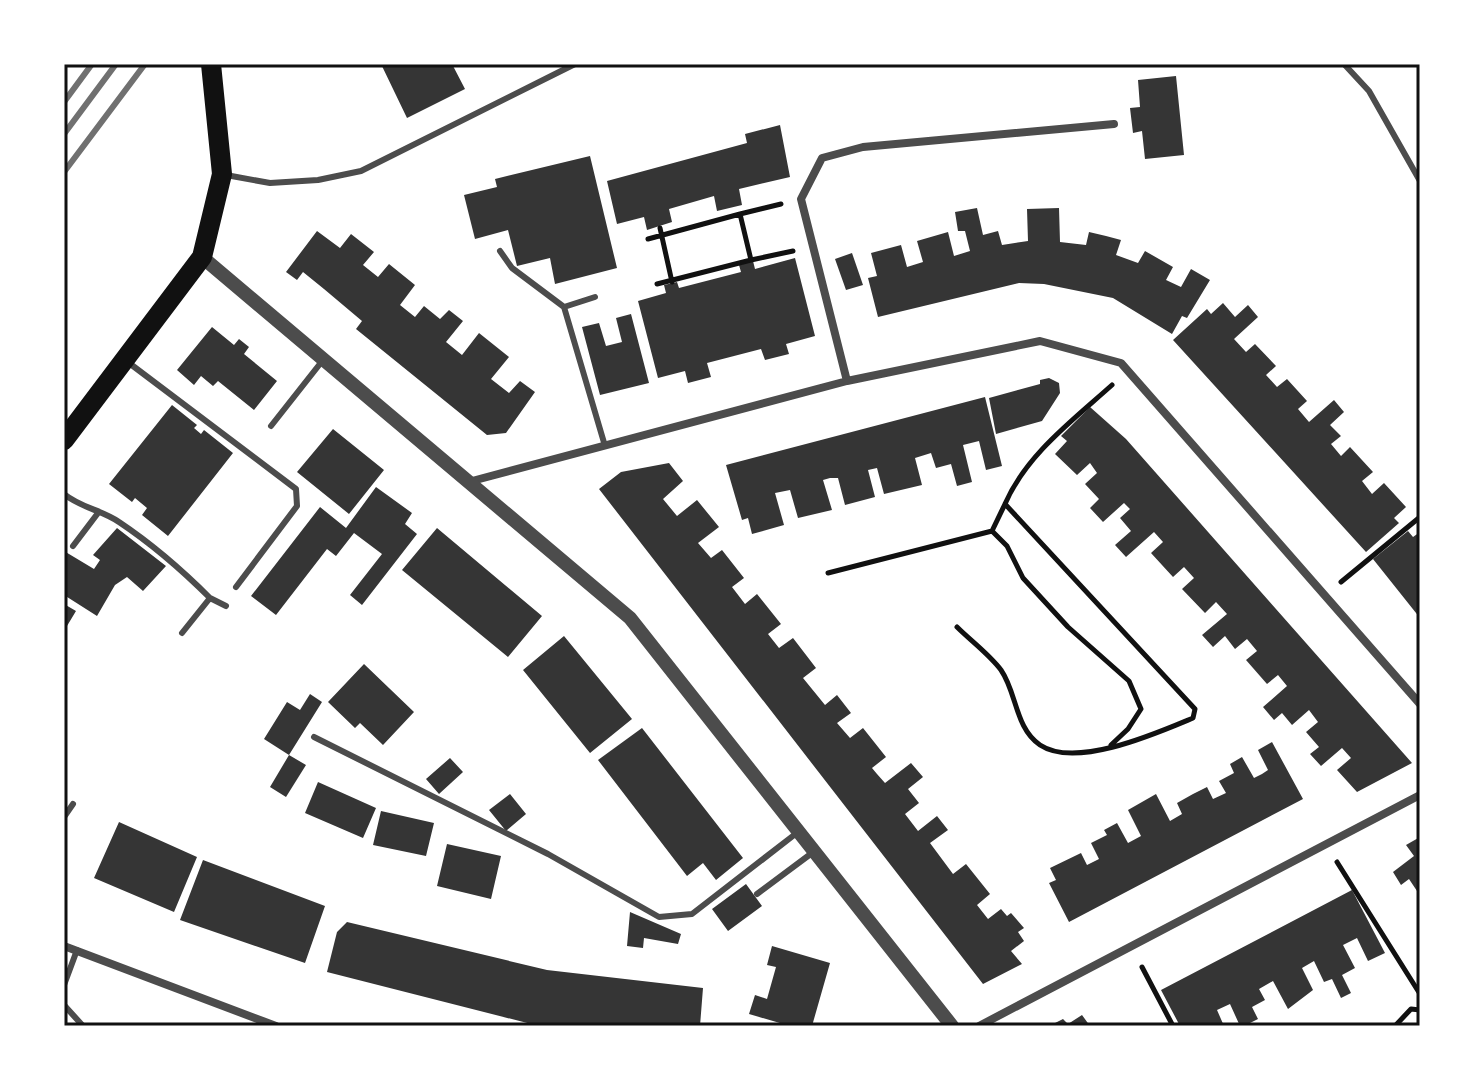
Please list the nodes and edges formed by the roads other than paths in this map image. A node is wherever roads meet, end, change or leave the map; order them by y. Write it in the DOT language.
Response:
graph roads {
  1 [pos="575,64"];
  2 [pos="1344,64"];
  3 [pos="212,68"];
  4 [pos="1114,124"];
  5 [pos="222,174"];
  6 [pos="1420,181"];
  7 [pos="500,251"];
  8 [pos="202,257"];
  9 [pos="595,297"];
  10 [pos="564,307"];
  11 [pos="324,358"];
  12 [pos="126,360"];
  13 [pos="847,381"];
  14 [pos="271,426"];
  15 [pos="64,440"];
  16 [pos="605,446"];
  17 [pos="472,481"];
  18 [pos="64,494"];
  19 [pos="98,513"];
  20 [pos="73,546"];
  21 [pos="236,587"];
  22 [pos="210,598"];
  23 [pos="226,606"];
  24 [pos="182,633"];
  25 [pos="1420,704"];
  26 [pos="314,737"];
  27 [pos="1420,795"];
  28 [pos="73,804"];
  29 [pos="64,817"];
  30 [pos="799,831"];
  31 [pos="815,851"];
  32 [pos="757,894"];
  33 [pos="64,946"];
  34 [pos="77,950"];
  35 [pos="64,985"];
  36 [pos="64,1005"];
  37 [pos="83,1026"];
  38 [pos="276,1026"];
  39 [pos="952,1026"];
  40 [pos="979,1026"];
  1 -- 5 [label="lane"];
  2 -- 6 [label="lane"];
  3 -- 5 [label="main road"];
  4 -- 13 [label="street"];
  5 -- 8 [label="main road"];
  7 -- 10 [label="lane"];
  8 -- 11 [label="street"];
  8 -- 12 [label="main road"];
  9 -- 10 [label="lane"];
  10 -- 16 [label="lane"];
  11 -- 14 [label="lane"];
  11 -- 17 [label="street"];
  12 -- 15 [label="main road"];
  12 -- 21 [label="lane"];
  13 -- 16 [label="street"];
  13 -- 25 [label="street"];
  16 -- 17 [label="street"];
  17 -- 30 [label="street"];
  18 -- 19 [label="lane"];
  19 -- 20 [label="lane"];
  19 -- 22 [label="lane"];
  22 -- 23 [label="lane"];
  22 -- 24 [label="lane"];
  26 -- 30 [label="lane"];
  27 -- 40 [label="street"];
  28 -- 29 [label="lane"];
  30 -- 31 [label="street"];
  31 -- 32 [label="lane"];
  31 -- 39 [label="street"];
  33 -- 34 [label="street"];
  34 -- 35 [label="lane"];
  34 -- 38 [label="street"];
  36 -- 37 [label="lane"];
}
